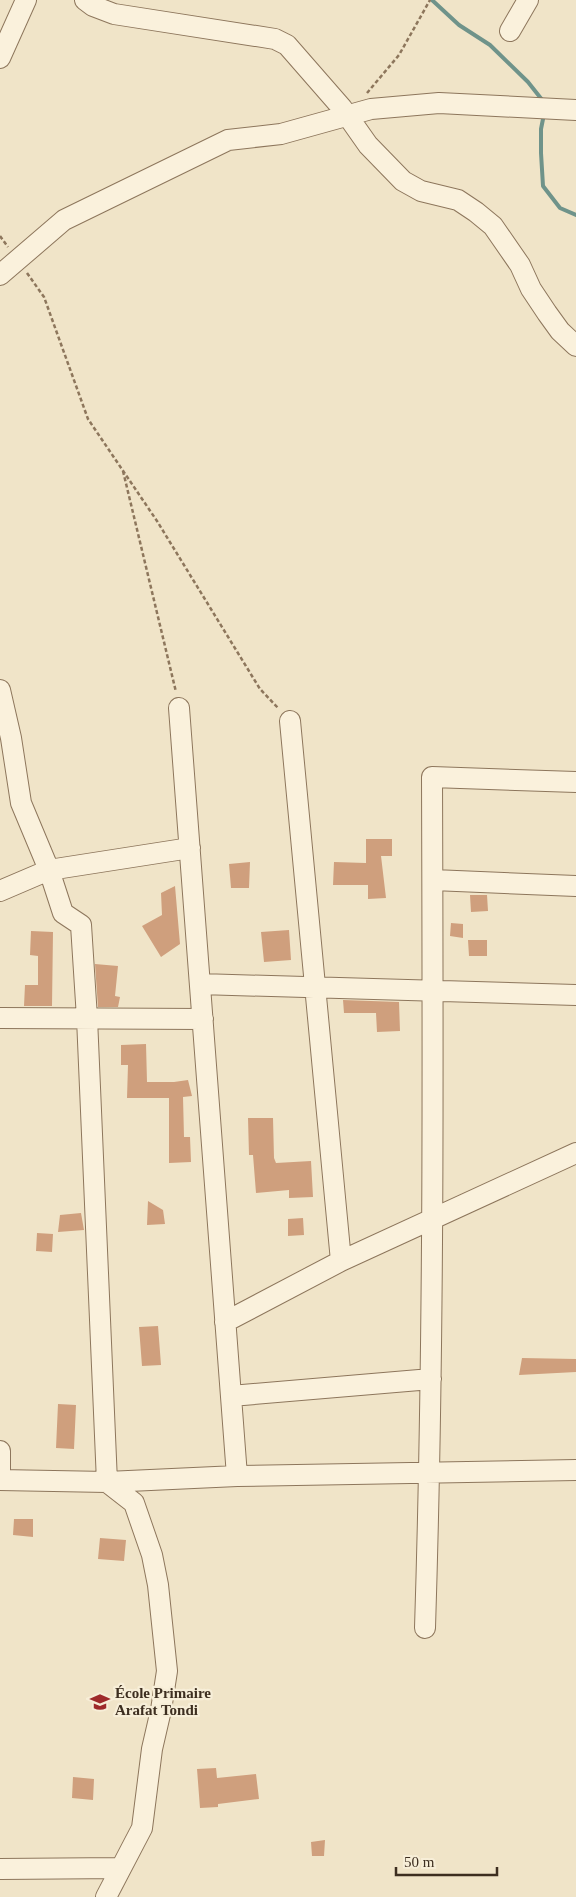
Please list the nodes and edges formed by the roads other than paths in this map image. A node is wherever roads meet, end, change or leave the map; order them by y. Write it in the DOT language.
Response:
graph roads {
  1 [pos="26,0"];
  2 [pos="85,0"];
  3 [pos="528,0"];
  4 [pos="510,31"];
  5 [pos="0,58"];
  6 [pos="576,110"];
  7 [pos="347,115"];
  8 [pos="0,275"];
  9 [pos="576,346"];
  10 [pos="0,690"];
  11 [pos="179,708"];
  12 [pos="290,720"];
  13 [pos="7,755"];
  14 [pos="576,782"];
  15 [pos="190,848"];
  16 [pos="49,870"];
  17 [pos="433,880"];
  18 [pos="576,886"];
  19 [pos="0,891"];
  20 [pos="200,984"];
  21 [pos="315,988"];
  22 [pos="433,991"];
  23 [pos="576,995"];
  24 [pos="0,1018"];
  25 [pos="87,1018"];
  26 [pos="203,1019"];
  27 [pos="576,1154"];
  28 [pos="434,1218"];
  29 [pos="341,1261"];
  30 [pos="226,1322"];
  31 [pos="431,1378"];
  32 [pos="231,1396"];
  33 [pos="0,1451"];
  34 [pos="576,1470"];
  35 [pos="430,1472"];
  36 [pos="237,1476"];
  37 [pos="0,1480"];
  38 [pos="107,1482"];
  39 [pos="425,1628"];
  40 [pos="122,1868"];
  41 [pos="0,1869"];
  42 [pos="106,1897"];
  1 -- 5 [label="street"];
  2 -- 7 [label="street"];
  3 -- 4 [label="street"];
  6 -- 7 [label="street"];
  7 -- 8 [label="street"];
  7 -- 9 [label="street"];
  10 -- 13 [label="street"];
  11 -- 15 [label="street"];
  12 -- 21 [label="street"];
  13 -- 16 [label="street"];
  14 -- 17 [label="street"];
  15 -- 16 [label="street"];
  15 -- 20 [label="street"];
  16 -- 19 [label="street"];
  16 -- 25 [label="street"];
  17 -- 18 [label="street"];
  17 -- 22 [label="street"];
  20 -- 21 [label="street"];
  20 -- 26 [label="street"];
  21 -- 22 [label="street"];
  21 -- 29 [label="street"];
  22 -- 23 [label="street"];
  22 -- 28 [label="street"];
  24 -- 25 [label="street"];
  25 -- 26 [label="street"];
  25 -- 38 [label="street"];
  26 -- 30 [label="street"];
  27 -- 28 [label="street"];
  28 -- 29 [label="street"];
  28 -- 31 [label="street"];
  29 -- 30 [label="street"];
  30 -- 32 [label="street"];
  31 -- 32 [label="street"];
  31 -- 35 [label="street"];
  32 -- 36 [label="street"];
  33 -- 37 [label="street"];
  34 -- 35 [label="street"];
  35 -- 36 [label="street"];
  35 -- 39 [label="street"];
  36 -- 38 [label="street"];
  37 -- 38 [label="street"];
  38 -- 40 [label="street"];
  40 -- 41 [label="street"];
  40 -- 42 [label="street"];
}
